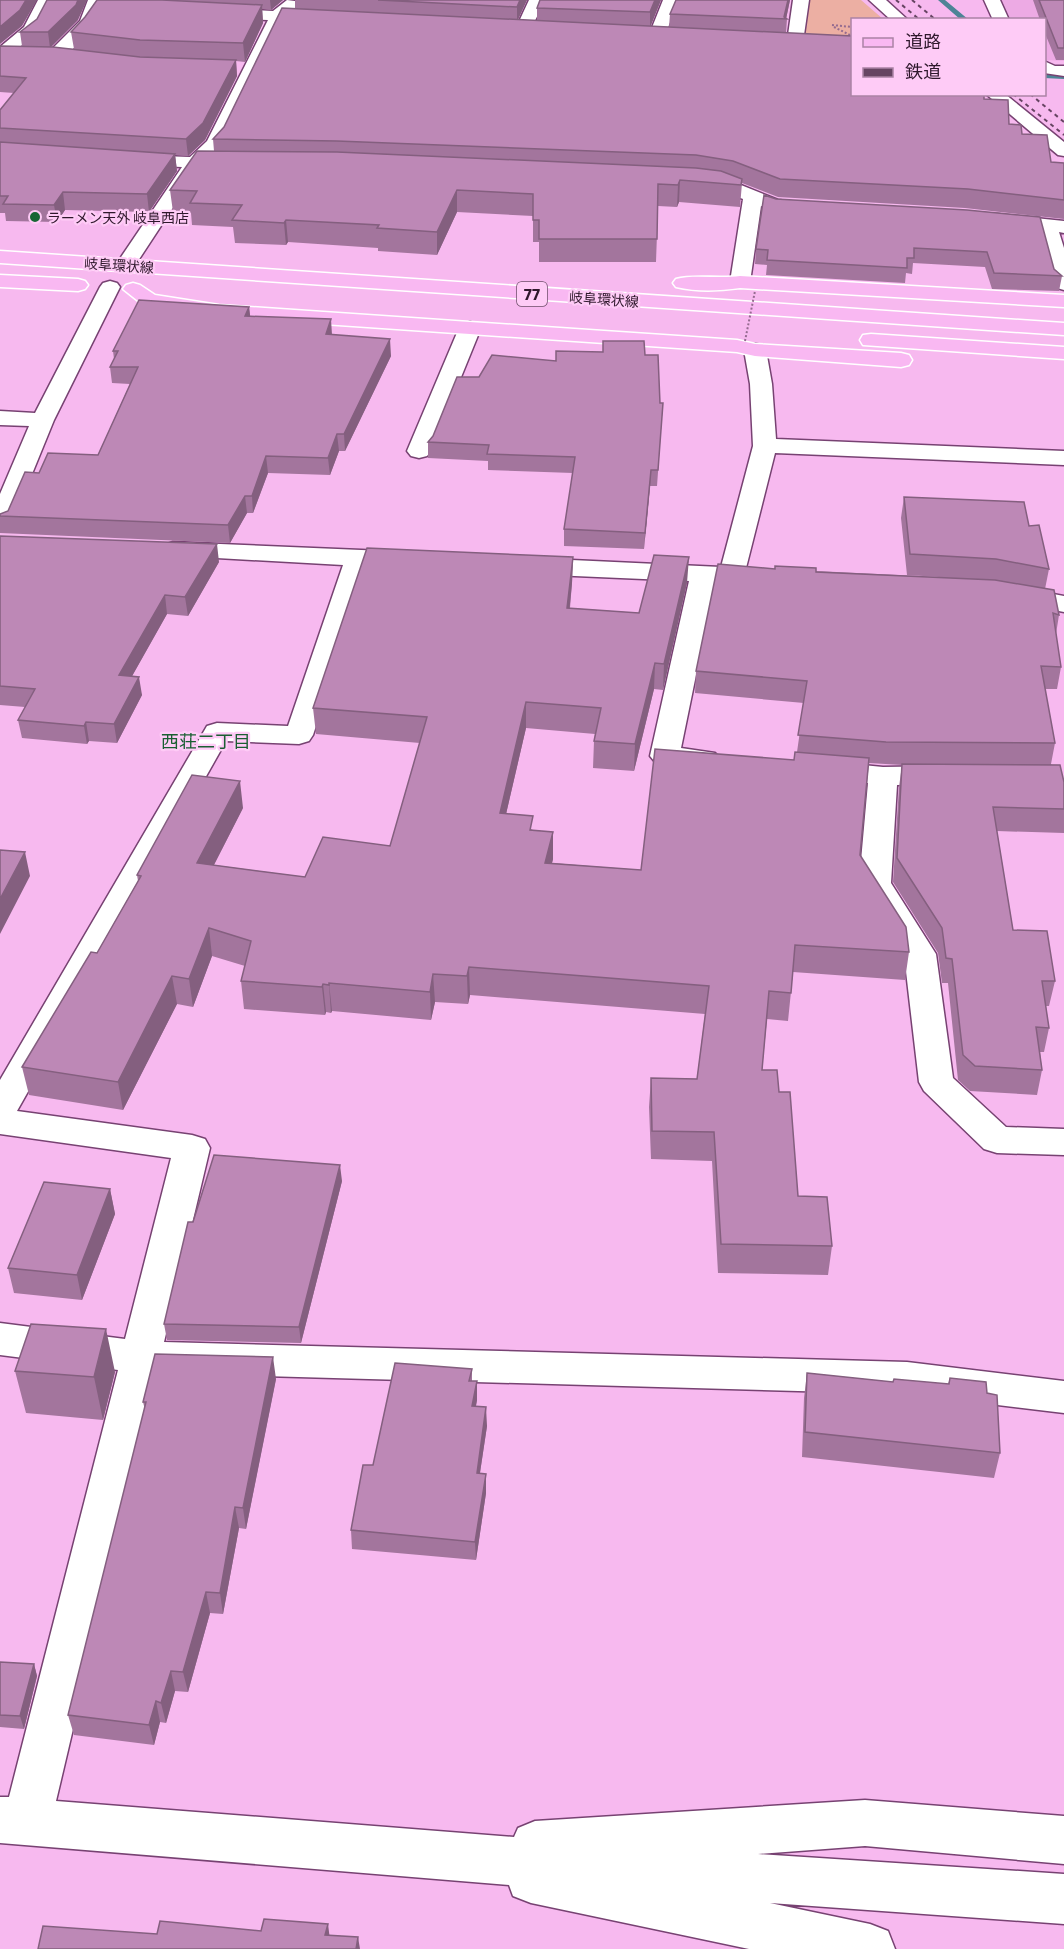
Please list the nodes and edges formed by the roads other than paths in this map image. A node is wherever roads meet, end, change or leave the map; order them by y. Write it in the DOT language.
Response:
graph roads {
  1 [pos="46,0"];
  2 [pos="296,0"];
  3 [pos="537,0"];
  4 [pos="671,0"];
  5 [pos="801,0"];
  6 [pos="878,0"];
  7 [pos="992,0"];
  8 [pos="100,5"];
  9 [pos="198,12"];
  10 [pos="278,15"];
  11 [pos="336,18"];
  12 [pos="900,18"];
  13 [pos="1000,18"];
  14 [pos="546,29"];
  15 [pos="657,35"];
  16 [pos="795,42"];
  17 [pos="0,55"];
  18 [pos="22,55"];
  19 [pos="73,58"];
  20 [pos="1046,67"];
  21 [pos="227,69"];
  22 [pos="251,69"];
  23 [pos="1064,71"];
  24 [pos="996,96"];
  25 [pos="1064,151"];
  26 [pos="113,158"];
  27 [pos="193,164"];
  28 [pos="249,165"];
  29 [pos="683,180"];
  30 [pos="753,196"];
  31 [pos="825,209"];
  32 [pos="977,218"];
  33 [pos="1056,226"];
  34 [pos="0,257"];
  35 [pos="125,266"];
  36 [pos="148,267"];
  37 [pos="0,280"];
  38 [pos="624,280"];
  39 [pos="660,282"];
  40 [pos="1064,284"];
  41 [pos="110,287"];
  42 [pos="748,287"];
  43 [pos="133,289"];
  44 [pos="1064,301"];
  45 [pos="470,328"];
  46 [pos="1064,329"];
  47 [pos="750,345"];
  48 [pos="1064,353"];
  49 [pos="1064,371"];
  50 [pos="0,418"];
  51 [pos="43,420"];
  52 [pos="765,446"];
  53 [pos="419,451"];
  54 [pos="1064,458"];
  55 [pos="4,536"];
  56 [pos="155,549"];
  57 [pos="358,558"];
  58 [pos="430,561"];
  59 [pos="501,564"];
  60 [pos="718,574"];
  61 [pos="779,577"];
  62 [pos="992,591"];
  63 [pos="1064,604"];
  64 [pos="734,762"];
  65 [pos="791,767"];
  66 [pos="974,775"];
  67 [pos="883,776"];
  68 [pos="0,1110"];
  69 [pos="0,1121"];
  70 [pos="1064,1142"];
  71 [pos="0,1339"];
  72 [pos="140,1357"];
  73 [pos="1064,1397"];
  74 [pos="14,1822"];
  75 [pos="1064,1840"];
  76 [pos="407,1854"];
  77 [pos="1064,1899"];
  78 [pos="870,1949"];
  1 -- 17 [label="street"];
  2 -- 10 [label="street"];
  3 -- 14 [label="street"];
  4 -- 15 [label="street"];
  5 -- 16 [label="street"];
  6 -- 12 [label="street"];
  7 -- 13 [label="street"];
  8 -- 19 [label="street"];
  9 -- 10 [label="street"];
  10 -- 11 [label="street"];
  10 -- 22 [label="street"];
  17 -- 18 [label="street"];
  20 -- 23 [label="street"];
  21 -- 22 [label="street"];
  22 -- 27 [label="street"];
  24 -- 25 [label="street"];
  26 -- 27 [label="street"];
  27 -- 28 [label="street"];
  27 -- 35 [label="street"];
  29 -- 30 [label="street"];
  30 -- 31 [label="street"];
  30 -- 42 [label="street"];
  32 -- 33 [label="street"];
  33 -- 40 [label="street"];
  34 -- 35 [label="main road, 岐阜環状線 / 77"];
  35 -- 36 [label="main road, 岐阜環状線 / 77"];
  36 -- 38 [label="main road"];
  36 -- 46 [label="main road, 岐阜環状線 / 77"];
  37 -- 41 [label="main road, 岐阜環状線 / 77"];
  39 -- 42 [label="main road"];
  41 -- 43 [label="main road, 岐阜環状線 / 77"];
  41 -- 51 [label="street"];
  42 -- 44 [label="main road"];
  43 -- 45 [label="main road"];
  43 -- 48 [label="main road, 岐阜環状線 / 77"];
  45 -- 47 [label="main road"];
  45 -- 53 [label="street"];
  47 -- 49 [label="main road"];
  47 -- 52 [label="street"];
  50 -- 51 [label="street"];
  51 -- 55 [label="street"];
  52 -- 54 [label="street"];
  52 -- 60 [label="street"];
  56 -- 57 [label="street"];
  57 -- 58 [label="street"];
  57 -- 68 [label="street"];
  59 -- 60 [label="street"];
  60 -- 61 [label="street"];
  60 -- 64 [label="street"];
  62 -- 63 [label="street"];
  65 -- 67 [label="street"];
  66 -- 67 [label="street"];
  67 -- 70 [label="street"];
  69 -- 72 [label="street"];
  71 -- 72 [label="street"];
  72 -- 73 [label="street"];
  72 -- 74 [label="street"];
  74 -- 76 [label="street"];
  75 -- 76 [label="street"];
  76 -- 77 [label="street"];
  76 -- 78 [label="street"];
}
